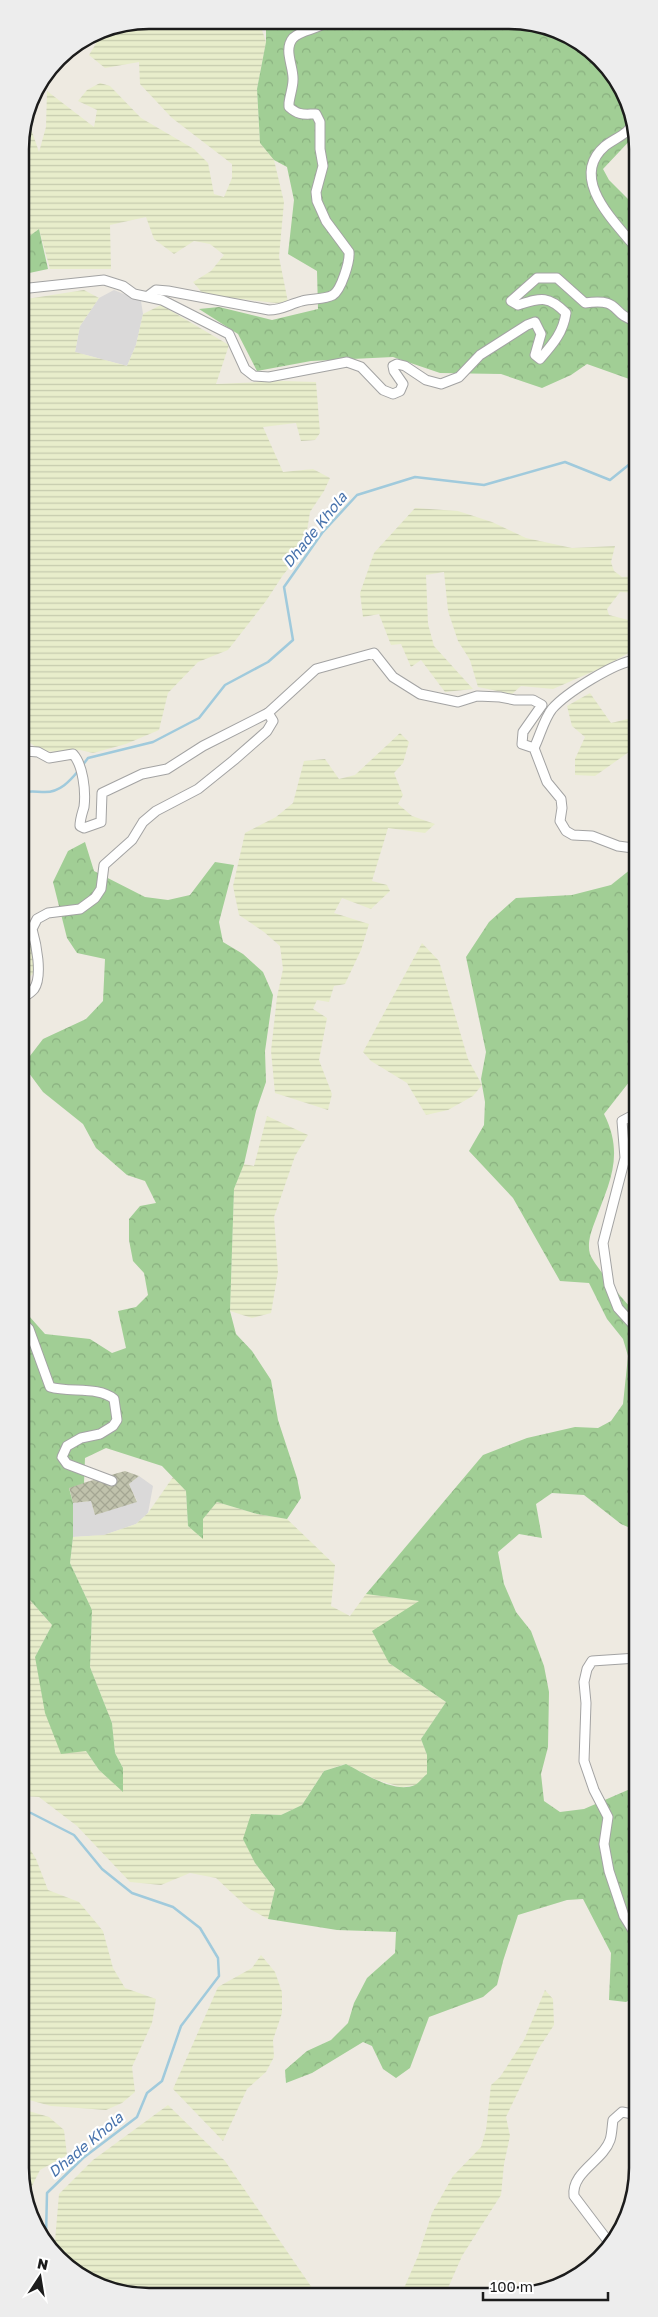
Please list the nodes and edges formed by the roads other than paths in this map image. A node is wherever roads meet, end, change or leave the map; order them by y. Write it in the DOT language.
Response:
graph roads {
  1 [pos="316,29"];
  2 [pos="628,130"];
  3 [pos="629,239"];
  4 [pos="29,288"];
  5 [pos="148,296"];
  6 [pos="629,319"];
  7 [pos="629,661"];
  8 [pos="268,713"];
  9 [pos="534,748"];
  10 [pos="29,751"];
  11 [pos="629,847"];
  12 [pos="29,994"];
  13 [pos="629,1117"];
  14 [pos="629,1320"];
  15 [pos="29,1329"];
  16 [pos="112,1481"];
  17 [pos="629,1659"];
  18 [pos="629,1924"];
  19 [pos="629,2113"];
  20 [pos="606,2239"];
  1 -- 5 [label="street"];
  2 -- 3 [label="street"];
  4 -- 5 [label="street"];
  5 -- 6 [label="street"];
  7 -- 9 [label="street"];
  8 -- 9 [label="street"];
  8 -- 10 [label="street"];
  8 -- 12 [label="street"];
  9 -- 11 [label="street"];
  13 -- 14 [label="street"];
  15 -- 16 [label="street"];
  17 -- 18 [label="street"];
  19 -- 20 [label="street"];
}
